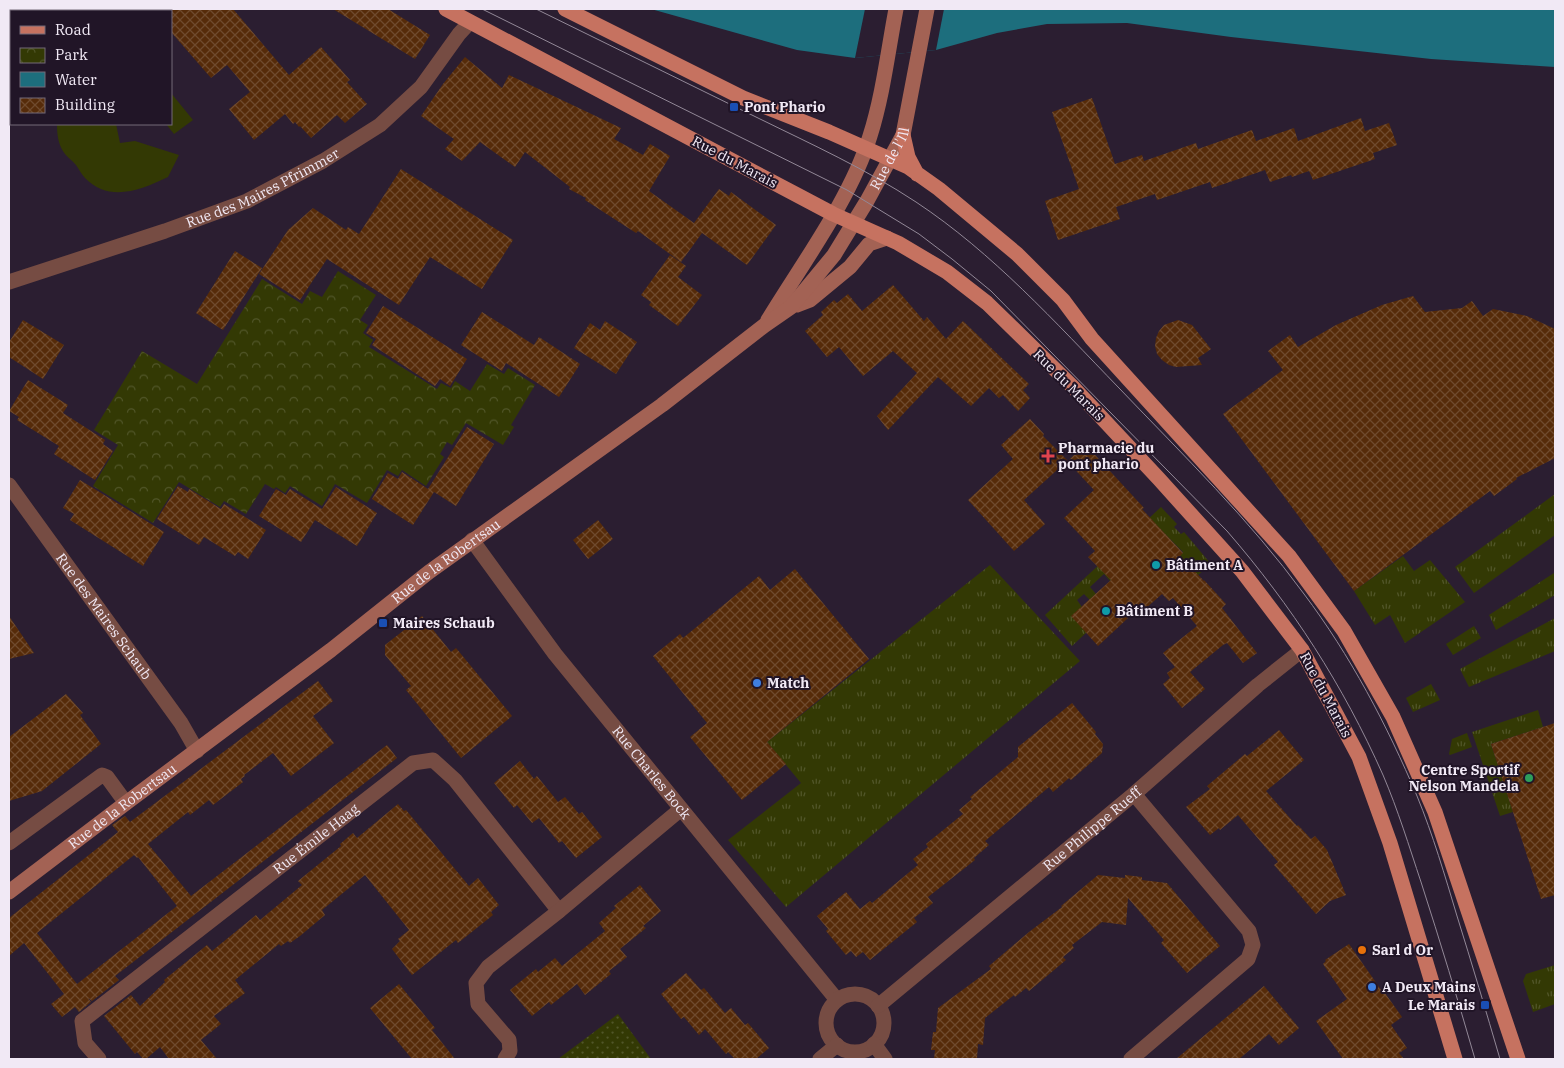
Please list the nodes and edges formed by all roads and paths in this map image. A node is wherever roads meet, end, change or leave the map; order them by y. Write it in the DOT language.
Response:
graph roads {
  1 [pos="446,9"];
  2 [pos="566,9"];
  3 [pos="896,9"];
  4 [pos="927,9"];
  5 [pos="470,22"];
  6 [pos="903,135"];
  7 [pos="865,149"];
  8 [pos="890,159"];
  9 [pos="917,174"];
  10 [pos="833,214"];
  11 [pos="854,223"];
  12 [pos="887,238"];
  13 [pos="9,282"];
  14 [pos="791,307"];
  15 [pos="765,325"];
  16 [pos="9,485"];
  17 [pos="472,540"];
  18 [pos="1302,650"];
  19 [pos="197,751"];
  20 [pos="1134,794"];
  21 [pos="126,803"];
  22 [pos="681,809"];
  23 [pos="9,843"];
  24 [pos="9,892"];
  25 [pos="559,910"];
  26 [pos="837,1000"];
  27 [pos="878,1006"];
  28 [pos="874,1044"];
  29 [pos="837,1045"];
  30 [pos="99,1059"];
  31 [pos="505,1059"];
  32 [pos="820,1059"];
  33 [pos="885,1059"];
  34 [pos="1131,1059"];
  35 [pos="1455,1059"];
  36 [pos="1518,1059"];
  1 -- 5 [label="main road, Rue du Marais"];
  2 -- 7 [label="main road"];
  3 -- 7 [label="main road, Rue de l'Ill"];
  4 -- 6 [label="main road, Rue de l'Ill"];
  5 -- 10 [label="main road, Rue du Marais"];
  5 -- 13 [label="street, Rue des Maires Pfrimmer"];
  6 -- 8 [label="main road, Rue de l'Ill"];
  6 -- 9 [label="main road"];
  7 -- 8 [label="main road"];
  7 -- 10 [label="main road, Rue de l'Ill"];
  8 -- 9 [label="main road"];
  8 -- 11 [label="main road, Rue de l'Ill"];
  9 -- 36 [label="main road"];
  10 -- 11 [label="main road, Rue du Marais"];
  10 -- 15 [label="main road, Rue de la Robertsau"];
  11 -- 12 [label="main road, Rue du Marais"];
  11 -- 14 [label="main road, Rue de la Robertsau"];
  12 -- 14 [label="main road, Rue de la Robertsau"];
  12 -- 18 [label="main road, Rue du Marais"];
  14 -- 15 [label="main road, Rue de la Robertsau"];
  15 -- 17 [label="main road, Rue de la Robertsau"];
  16 -- 19 [label="street, Rue des Maires Schaub"];
  17 -- 19 [label="main road, Rue de la Robertsau"];
  17 -- 22 [label="street, Rue Charles Bock"];
  18 -- 20 [label="street, Rue Philippe Rueff"];
  18 -- 35 [label="main road, Rue du Marais"];
  19 -- 21 [label="main road, Rue de la Robertsau"];
  20 -- 27 [label="street, Rue Philippe Rueff"];
  20 -- 34 [label="street"];
  21 -- 23 [label="street"];
  21 -- 24 [label="main road, Rue de la Robertsau"];
  22 -- 25 [label="street"];
  22 -- 26 [label="street, Rue Charles Bock"];
  25 -- 30 [label="street, Rue Émile Haag"];
  25 -- 31 [label="street"];
  26 -- 27 [label="street"];
  26 -- 29 [label="street"];
  27 -- 28 [label="street"];
  28 -- 29 [label="street"];
  28 -- 33 [label="street"];
  29 -- 32 [label="street"];
}
